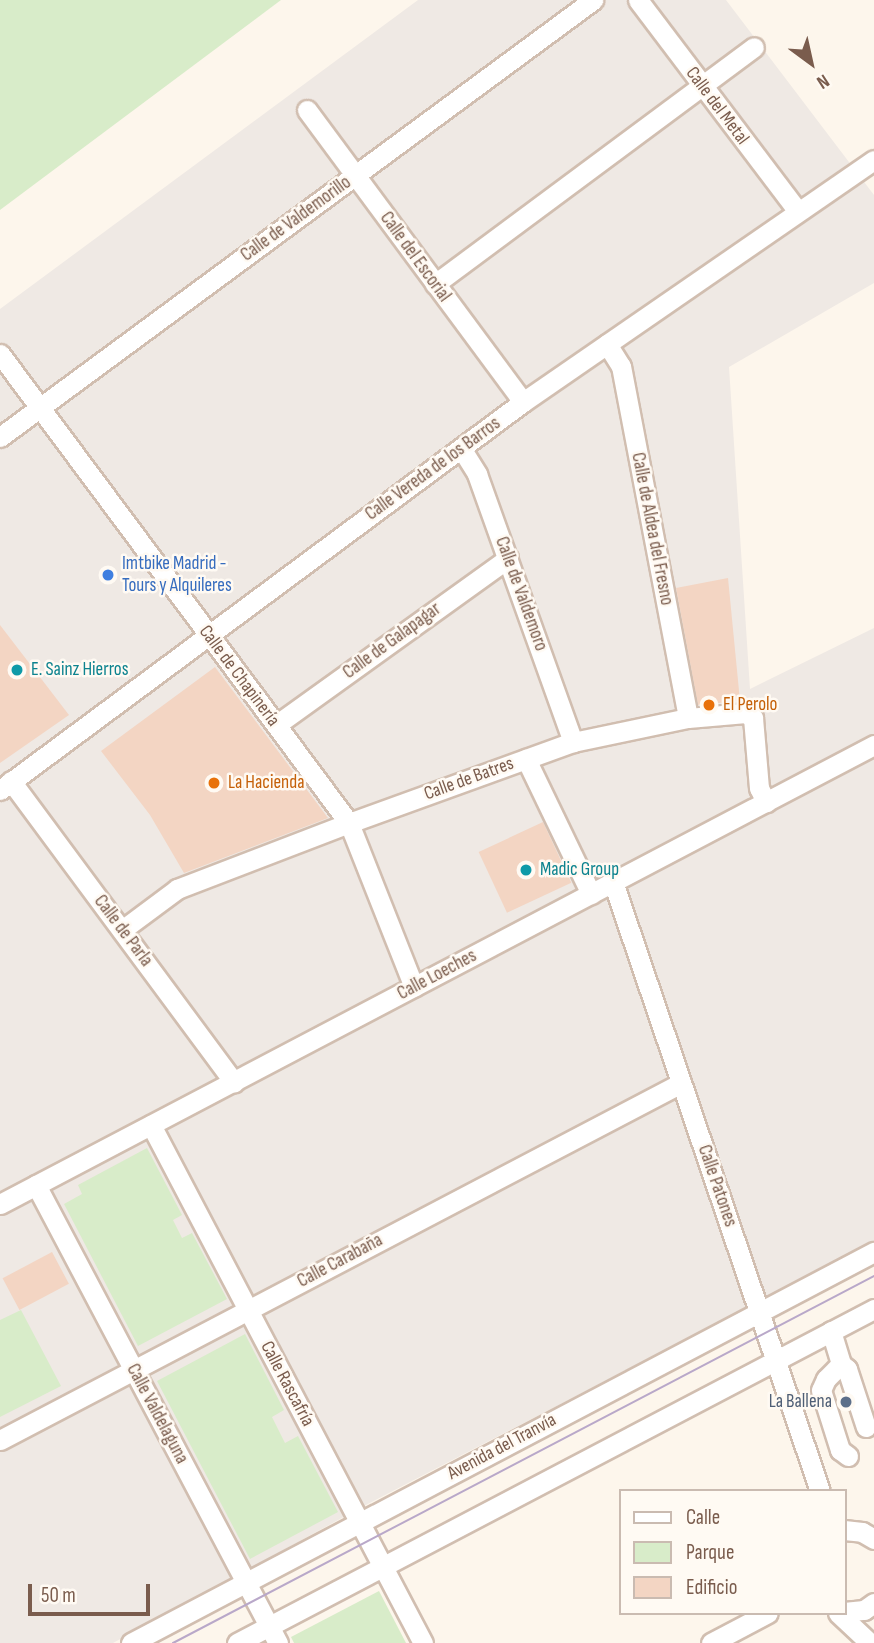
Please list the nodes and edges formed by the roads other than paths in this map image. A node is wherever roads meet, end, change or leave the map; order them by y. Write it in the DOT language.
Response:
graph roads {
  1 [pos="593,0"];
  2 [pos="638,0"];
  3 [pos="754,47"];
  4 [pos="702,86"];
  5 [pos="307,110"];
  6 [pos="874,160"];
  7 [pos="355,176"];
  8 [pos="797,211"];
  9 [pos="435,284"];
  10 [pos="607,344"];
  11 [pos="0,354"];
  12 [pos="523,402"];
  13 [pos="40,408"];
  14 [pos="0,438"];
  15 [pos="461,448"];
  16 [pos="508,558"];
  17 [pos="209,635"];
  18 [pos="688,718"];
  19 [pos="276,726"];
  20 [pos="573,742"];
  21 [pos="874,745"];
  22 [pos="526,759"];
  23 [pos="6,786"];
  24 [pos="766,802"];
  25 [pos="349,823"];
  26 [pos="613,883"];
  27 [pos="591,894"];
  28 [pos="122,930"];
  29 [pos="414,987"];
  30 [pos="234,1082"];
  31 [pos="681,1083"];
  32 [pos="151,1125"];
  33 [pos="36,1185"];
  34 [pos="0,1204"];
  35 [pos="874,1252"];
  36 [pos="874,1309"];
  37 [pos="248,1310"];
  38 [pos="760,1310"];
  39 [pos="831,1331"];
  40 [pos="776,1360"];
  41 [pos="841,1364"];
  42 [pos="134,1370"];
  43 [pos="823,1400"];
  44 [pos="792,1411"];
  45 [pos="866,1427"];
  46 [pos="0,1440"];
  47 [pos="848,1456"];
  48 [pos="819,1489"];
  49 [pos="359,1522"];
  50 [pos="846,1529"];
  51 [pos="874,1539"];
  52 [pos="383,1566"];
  53 [pos="246,1582"];
  54 [pos="874,1603"];
  55 [pos="846,1612"];
  56 [pos="764,1615"];
  57 [pos="840,1615"];
  58 [pos="874,1618"];
  59 [pos="273,1635"];
  60 [pos="131,1643"];
  61 [pos="237,1643"];
  62 [pos="423,1643"];
  63 [pos="711,1643"];
  64 [pos="871,1643"];
  1 -- 7 [label="street, Calle de Valdemorillo"];
  2 -- 4 [label="street, Calle del Metal"];
  3 -- 4 [label="street"];
  4 -- 8 [label="street, Calle del Metal"];
  4 -- 9 [label="street"];
  5 -- 7 [label="street, Calle del Escorial"];
  6 -- 8 [label="street, Calle Vereda de los Barros"];
  7 -- 9 [label="street, Calle del Escorial"];
  7 -- 13 [label="street, Calle de Valdemorillo"];
  8 -- 10 [label="street, Calle Vereda de los Barros"];
  9 -- 12 [label="street, Calle del Escorial"];
  10 -- 12 [label="street, Calle Vereda de los Barros"];
  10 -- 18 [label="street, Calle de Aldea del Fresno"];
  11 -- 13 [label="street, Calle de Chapinería"];
  12 -- 15 [label="street, Calle Vereda de los Barros"];
  13 -- 14 [label="street, Calle de Valdemorillo"];
  13 -- 17 [label="street, Calle de Chapinería"];
  15 -- 16 [label="street, Calle de Valdemoro"];
  15 -- 17 [label="street, Calle Vereda de los Barros"];
  16 -- 19 [label="street, Calle de Galapagar"];
  16 -- 20 [label="street, Calle de Valdemoro"];
  17 -- 19 [label="street, Calle de Chapinería"];
  17 -- 23 [label="street, Calle Vereda de los Barros"];
  18 -- 20 [label="street, Calle de Batres"];
  18 -- 24 [label="street, Calle de Batres"];
  19 -- 25 [label="street, Calle de Chapinería"];
  20 -- 22 [label="street, Calle de Batres"];
  21 -- 24 [label="street, Calle Loeches"];
  22 -- 25 [label="street, Calle de Batres"];
  22 -- 27 [label="street"];
  23 -- 28 [label="street, Calle de Parla"];
  24 -- 26 [label="street, Calle Loeches"];
  25 -- 28 [label="street, Calle de Batres"];
  25 -- 29 [label="street, Calle de Chapinería"];
  26 -- 27 [label="street, Calle Loeches"];
  26 -- 31 [label="street, Calle Patones"];
  27 -- 29 [label="street, Calle Loeches"];
  28 -- 30 [label="street, Calle de Parla"];
  29 -- 30 [label="street, Calle Loeches"];
  30 -- 32 [label="street, Calle Loeches"];
  31 -- 37 [label="street, Calle Carabaña"];
  31 -- 38 [label="street, Calle Patones"];
  32 -- 33 [label="street, Calle Loeches"];
  32 -- 37 [label="street, Calle Rascafría"];
  33 -- 34 [label="street, Calle Loeches"];
  33 -- 42 [label="street, Calle Valdelaguna"];
  35 -- 38 [label="street, Avenida del Tranvía"];
  36 -- 39 [label="street"];
  37 -- 42 [label="street, Calle Carabaña"];
  37 -- 49 [label="street, Calle Rascafría"];
  38 -- 40 [label="street, Calle Patones"];
  38 -- 49 [label="street, Avenida del Tranvía"];
  39 -- 40 [label="street"];
  39 -- 41 [label="street"];
  40 -- 44 [label="street, Calle Patones"];
  40 -- 52 [label="street"];
  41 -- 43 [label="street"];
  41 -- 45 [label="street"];
  42 -- 46 [label="street, Calle Carabaña"];
  42 -- 53 [label="street, Calle Valdelaguna"];
  43 -- 44 [label="street"];
  43 -- 47 [label="street"];
  44 -- 48 [label="street, Calle Patones"];
  49 -- 52 [label="street, Calle Rascafría"];
  49 -- 53 [label="street, Avenida del Tranvía"];
  50 -- 51 [label="street"];
  52 -- 59 [label="street"];
  52 -- 62 [label="street, Calle Rascafría"];
  53 -- 59 [label="street, Calle Valdelaguna"];
  53 -- 60 [label="street, Avenida del Tranvía"];
  54 -- 55 [label="street"];
  56 -- 63 [label="street"];
  57 -- 64 [label="street"];
  58 -- 64 [label="street"];
  59 -- 61 [label="street"];
}
